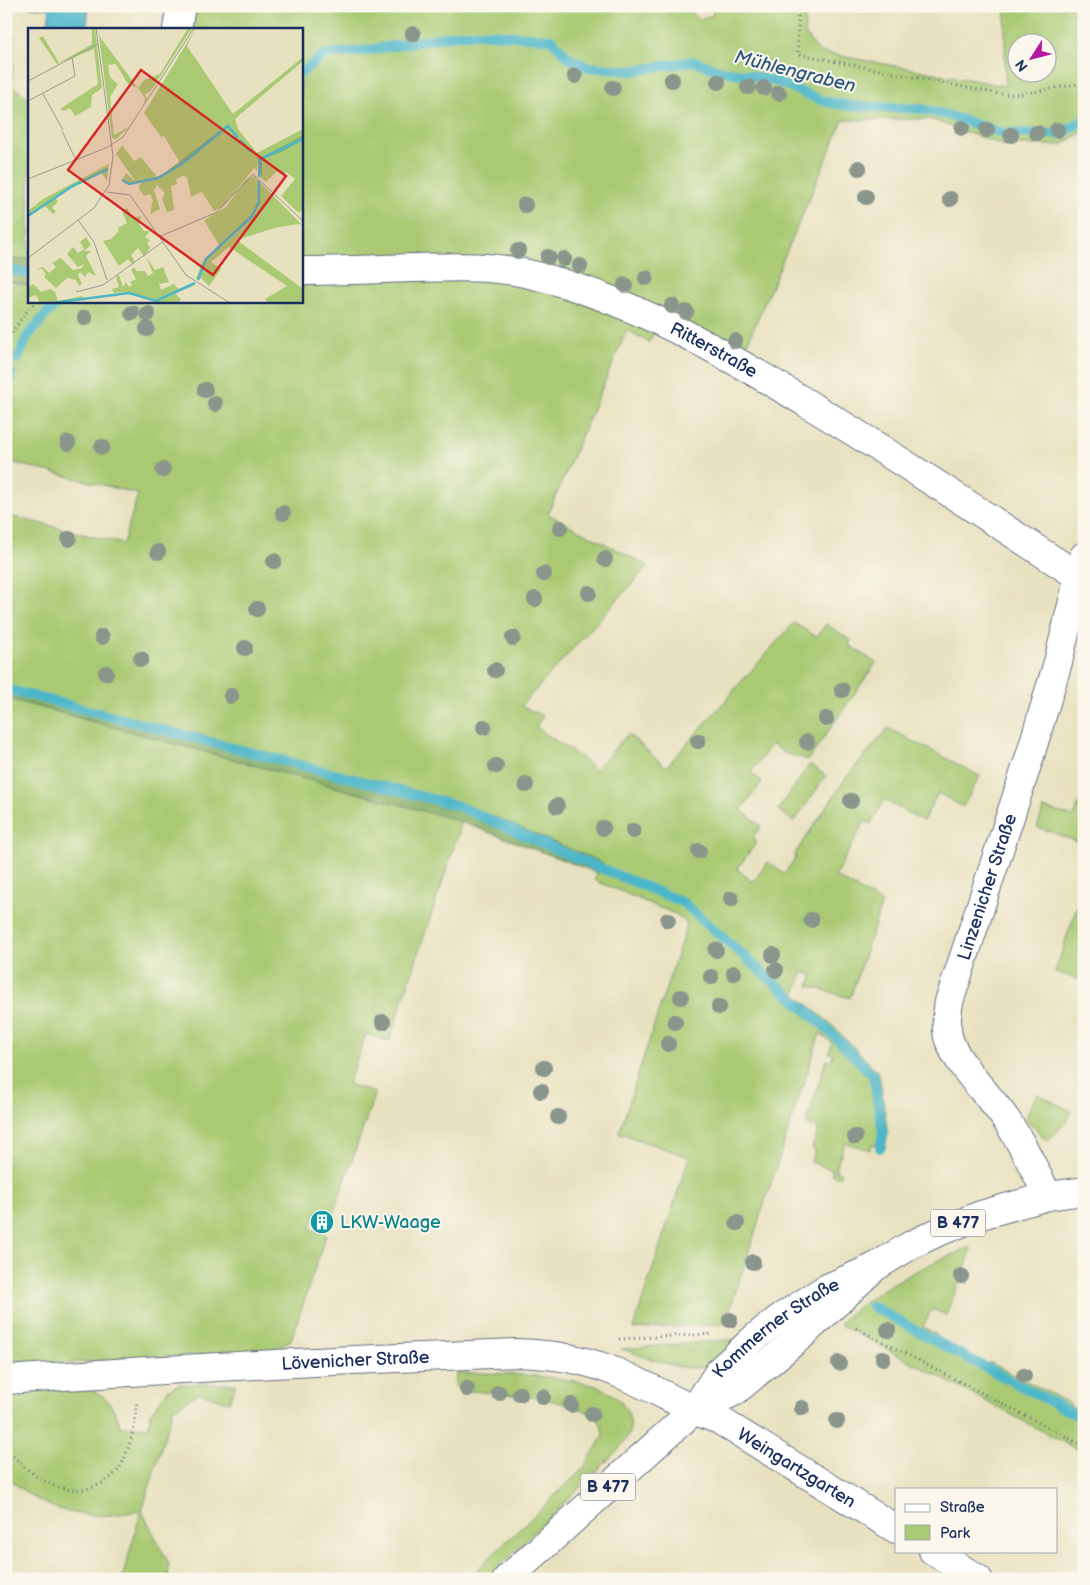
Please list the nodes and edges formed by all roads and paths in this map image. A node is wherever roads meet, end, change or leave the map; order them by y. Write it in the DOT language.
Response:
graph roads {
  1 [pos="181,6"];
  2 [pos="798,6"];
  3 [pos="177,28"];
  4 [pos="1084,83"];
  5 [pos="302,271"];
  6 [pos="35,302"];
  7 [pos="6,341"];
  8 [pos="1081,566"];
  9 [pos="1084,1191"];
  10 [pos="1048,1196"];
  11 [pos="851,1325"];
  12 [pos="719,1333"];
  13 [pos="612,1340"];
  14 [pos="133,1371"];
  15 [pos="6,1380"];
  16 [pos="694,1410"];
  17 [pos="1084,1446"];
  18 [pos="6,1449"];
  19 [pos="895,1528"];
  20 [pos="935,1552"];
  21 [pos="514,1572"];
  22 [pos="978,1579"];
  1 -- 3 [label="street"];
  2 -- 4 [label="path"];
  5 -- 8 [label="street, Ritterstraße"];
  6 -- 7 [label="path"];
  8 -- 10 [label="street, Linzenicher Straße"];
  9 -- 10 [label="street, Kommerner Straße / B 477"];
  10 -- 16 [label="street, Kommerner Straße / B 477"];
  11 -- 17 [label="path"];
  12 -- 13 [label="path"];
  14 -- 15 [label="street, Lövenicher Straße"];
  14 -- 16 [label="street, Lövenicher Straße"];
  14 -- 18 [label="path"];
  16 -- 19 [label="street, Weingartzgarten"];
  16 -- 21 [label="street, Kommerner Straße / B 477"];
  20 -- 22 [label="street"];
}
